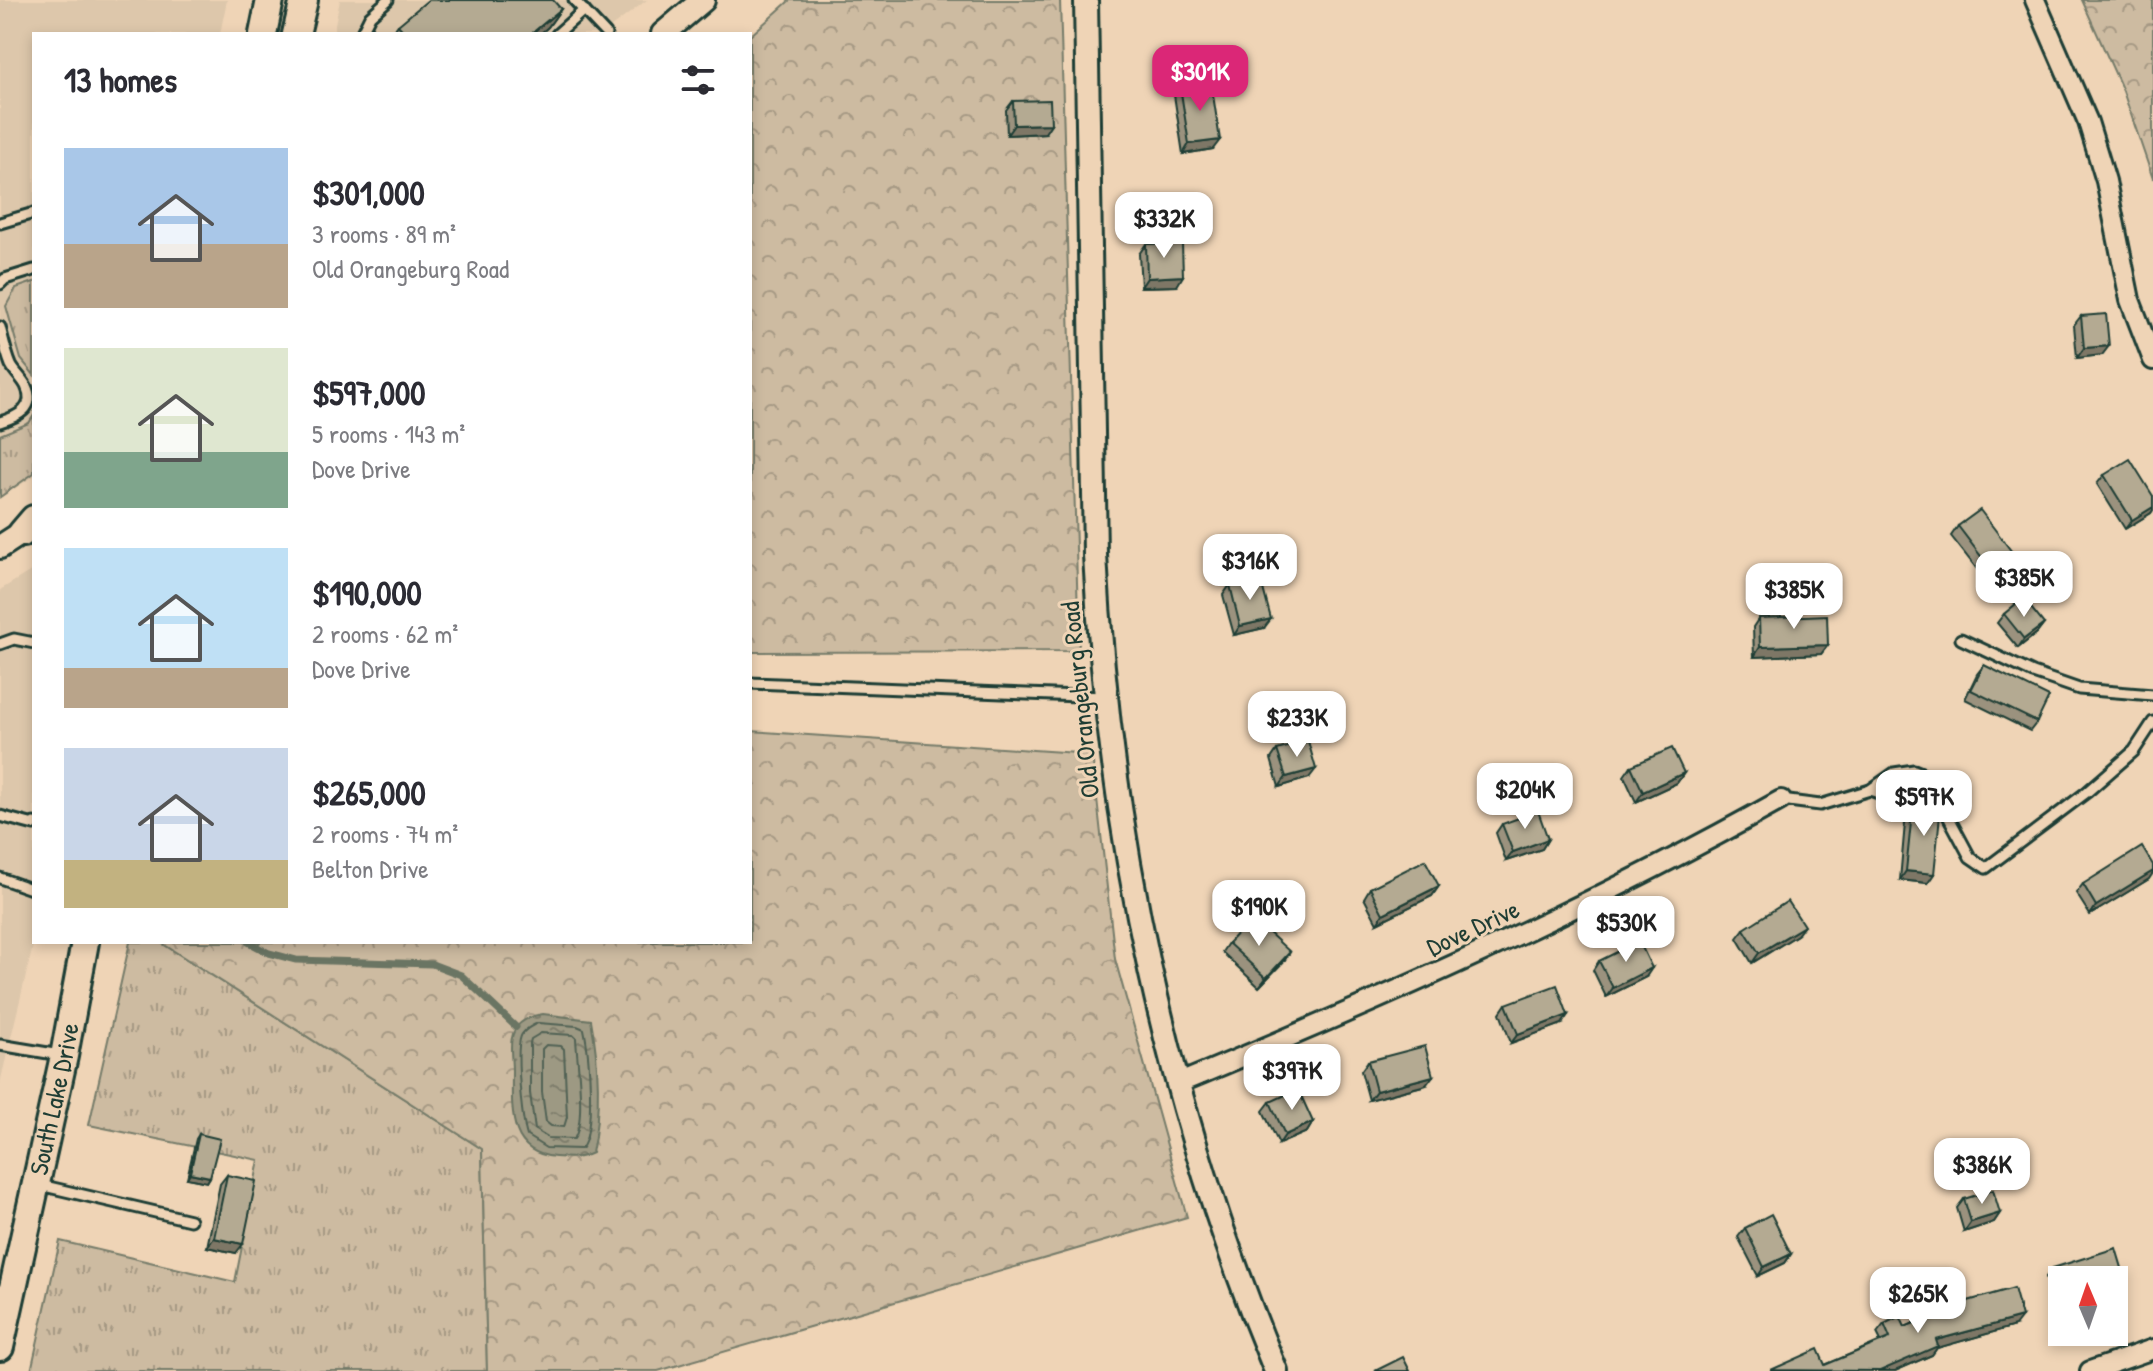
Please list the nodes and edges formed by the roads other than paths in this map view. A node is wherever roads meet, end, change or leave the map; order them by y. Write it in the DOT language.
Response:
graph roads {
  1 [pos="270,0"];
  2 [pos="304,0"];
  3 [pos="388,0"];
  4 [pos="574,0"];
  5 [pos="703,0"];
  6 [pos="1086,0"];
  7 [pos="2035,0"];
  8 [pos="584,10"];
  9 [pos="263,32"];
  10 [pos="296,32"];
  11 [pos="362,32"];
  12 [pos="559,32"];
  13 [pos="604,32"];
  14 [pos="665,32"];
  15 [pos="32,214"];
  16 [pos="0,223"];
  17 [pos="32,271"];
  18 [pos="0,284"];
  19 [pos="0,327"];
  20 [pos="2153,360"];
  21 [pos="0,422"];
  22 [pos="1961,639"];
  23 [pos="32,643"];
  24 [pos="0,644"];
  25 [pos="752,683"];
  26 [pos="2153,695"];
  27 [pos="1105,697"];
  28 [pos="2153,722"];
  29 [pos="1870,790"];
  30 [pos="1935,790"];
  31 [pos="1781,800"];
  32 [pos="0,816"];
  33 [pos="32,824"];
  34 [pos="0,878"];
  35 [pos="32,889"];
  36 [pos="85,944"];
  37 [pos="0,1045"];
  38 [pos="64,1056"];
  39 [pos="1177,1084"];
  40 [pos="36,1184"];
  41 [pos="190,1220"];
  42 [pos="0,1347"];
  43 [pos="2153,1349"];
  44 [pos="1276,1371"];
  45 [pos="2090,1371"];
  1 -- 9 [label="main road"];
  2 -- 10 [label="main road"];
  3 -- 11 [label="lane"];
  4 -- 8 [label="lane"];
  5 -- 14 [label="street"];
  6 -- 27 [label="street, Old Orangeburg Road"];
  7 -- 20 [label="street"];
  8 -- 12 [label="lane"];
  8 -- 13 [label="lane"];
  15 -- 16 [label="lane"];
  17 -- 18 [label="lane"];
  19 -- 21 [label="lane"];
  22 -- 26 [label="lane"];
  23 -- 24 [label="lane"];
  25 -- 27 [label="lane"];
  27 -- 39 [label="street, Old Orangeburg Road"];
  28 -- 30 [label="lane"];
  29 -- 30 [label="lane"];
  29 -- 30 [label="lane"];
  29 -- 31 [label="lane"];
  31 -- 39 [label="street, Dove Drive"];
  32 -- 33 [label="lane"];
  34 -- 35 [label="lane"];
  36 -- 38 [label="main road, South Lake Drive"];
  37 -- 38 [label="lane"];
  38 -- 40 [label="main road, South Lake Drive"];
  39 -- 44 [label="street, Old Orangeburg Road"];
  40 -- 41 [label="lane"];
  40 -- 42 [label="main road, South Lake Drive"];
  43 -- 45 [label="street"];
}
